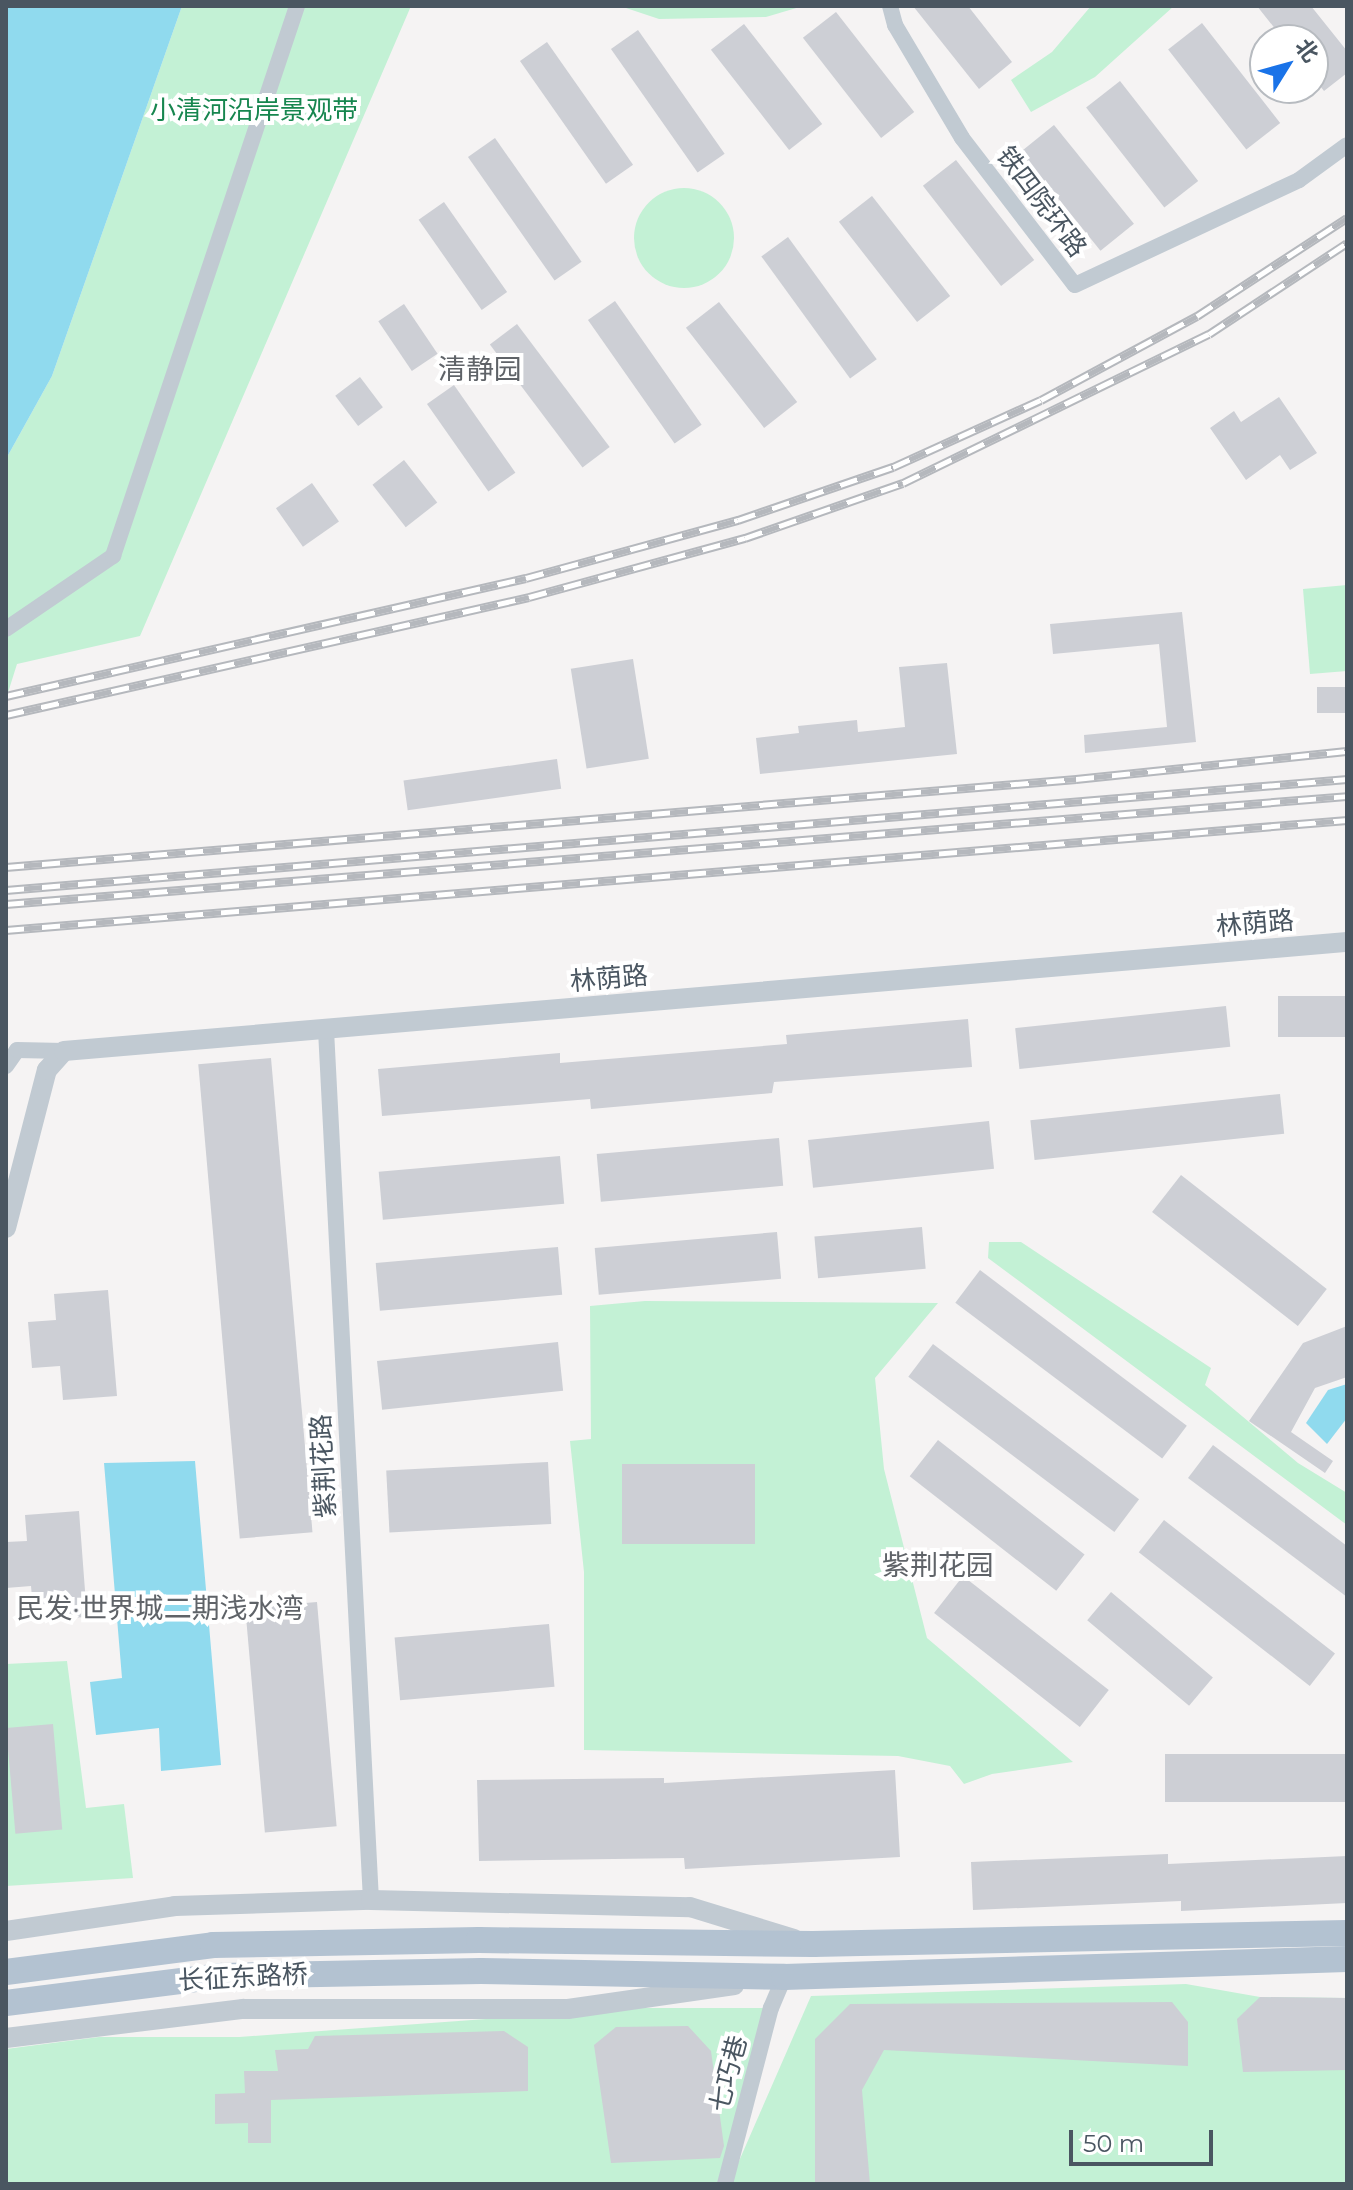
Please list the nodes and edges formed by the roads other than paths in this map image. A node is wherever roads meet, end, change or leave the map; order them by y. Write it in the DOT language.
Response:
graph roads {
  1 [pos="297,6"];
  2 [pos="890,6"];
  3 [pos="1347,145"];
  4 [pos="6,629"];
  5 [pos="1347,942"];
  6 [pos="326,1030"];
  7 [pos="64,1051"];
  8 [pos="6,1066"];
  9 [pos="6,1228"];
  10 [pos="371,1900"];
  11 [pos="6,1931"];
  12 [pos="1347,1933"];
  13 [pos="813,1944"];
  14 [pos="1347,1959"];
  15 [pos="6,1972"];
  16 [pos="784,1977"];
  17 [pos="6,2003"];
  18 [pos="6,2038"];
  19 [pos="725,2184"];
  1 -- 4 [label="street"];
  2 -- 3 [label="street, 铁四院环路"];
  5 -- 6 [label="street, 林荫路"];
  6 -- 7 [label="street, 林荫路"];
  6 -- 10 [label="street, 紫荆花路"];
  7 -- 8 [label="street"];
  7 -- 9 [label="street"];
  10 -- 11 [label="street"];
  10 -- 13 [label="street"];
  12 -- 13 [label="main road, 长征东路桥"];
  13 -- 15 [label="main road, 长征东路桥"];
  14 -- 16 [label="main road, 长征东路桥"];
  16 -- 17 [label="main road, 长征东路桥"];
  16 -- 18 [label="street"];
  16 -- 19 [label="street, 七巧巷"];
}
